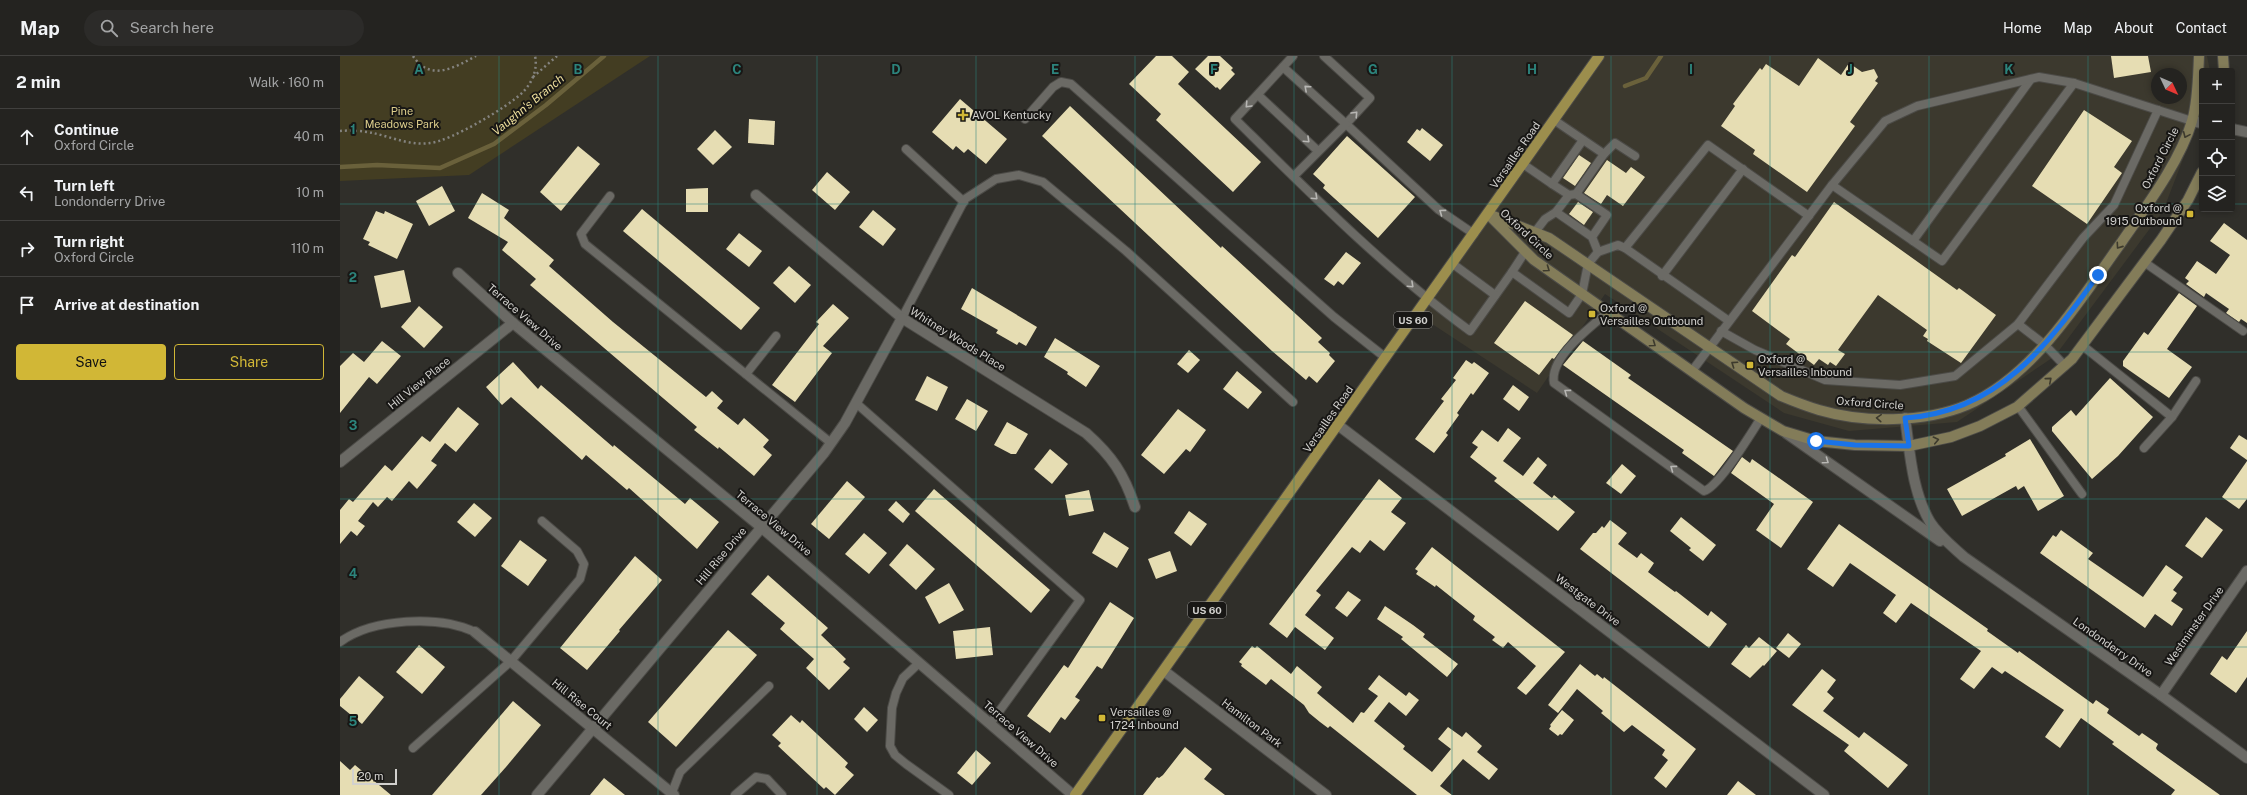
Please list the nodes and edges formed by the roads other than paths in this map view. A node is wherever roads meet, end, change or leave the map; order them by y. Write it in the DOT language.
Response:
graph roads {
  1 [pos="1293,56"];
  2 [pos="1324,56"];
  3 [pos="1599,56"];
  4 [pos="2199,56"];
  5 [pos="2223,56"];
  6 [pos="1283,67"];
  7 [pos="2224,68"];
  8 [pos="2031,79"];
  9 [pos="2074,83"];
  10 [pos="1258,94"];
  11 [pos="2158,110"];
  12 [pos="1025,119"];
  13 [pos="1554,120"];
  14 [pos="2197,122"];
  15 [pos="1346,124"];
  16 [pos="2235,130"];
  17 [pos="2247,132"];
  18 [pos="1583,140"];
  19 [pos="906,149"];
  20 [pos="1318,151"];
  21 [pos="1604,154"];
  22 [pos="1635,156"];
  23 [pos="1523,164"];
  24 [pos="1743,169"];
  25 [pos="1294,176"];
  26 [pos="2200,176"];
  27 [pos="1552,184"];
  28 [pos="1832,185"];
  29 [pos="1572,194"];
  30 [pos="756,195"];
  31 [pos="610,196"];
  32 [pos="964,202"];
  33 [pos="1556,212"];
  34 [pos="1488,214"];
  35 [pos="1808,216"];
  36 [pos="1535,232"];
  37 [pos="1474,234"];
  38 [pos="1592,237"];
  39 [pos="1913,241"];
  40 [pos="1624,248"];
  41 [pos="1525,252"];
  42 [pos="1598,252"];
  43 [pos="2144,262"];
  44 [pos="1453,264"];
  45 [pos="1588,264"];
  46 [pos="1512,272"];
  47 [pos="458,273"];
  48 [pos="1662,276"];
  49 [pos="1582,294"];
  50 [pos="1495,295"];
  51 [pos="1427,300"];
  52 [pos="1608,312"];
  53 [pos="902,318"];
  54 [pos="1729,321"];
  55 [pos="513,324"];
  56 [pos="2018,324"];
  57 [pos="1721,331"];
  58 [pos="2243,331"];
  59 [pos="776,336"];
  60 [pos="2045,345"];
  61 [pos="2083,346"];
  62 [pos="1709,347"];
  63 [pos="1386,358"];
  64 [pos="2065,366"];
  65 [pos="1692,371"];
  66 [pos="746,374"];
  67 [pos="2196,381"];
  68 [pos="1293,402"];
  69 [pos="856,403"];
  70 [pos="2018,406"];
  71 [pos="2172,417"];
  72 [pos="1761,418"];
  73 [pos="1905,418"];
  74 [pos="1338,425"];
  75 [pos="1783,431"];
  76 [pos="831,443"];
  77 [pos="1909,446"];
  78 [pos="2144,448"];
  79 [pos="340,462"];
  80 [pos="2082,494"];
  81 [pos="1135,507"];
  82 [pos="542,521"];
  83 [pos="761,527"];
  84 [pos="1964,557"];
  85 [pos="2247,571"];
  86 [pos="475,632"];
  87 [pos="340,642"];
  88 [pos="511,661"];
  89 [pos="920,663"];
  90 [pos="1164,671"];
  91 [pos="770,686"];
  92 [pos="2161,695"];
  93 [pos="990,724"];
  94 [pos="593,729"];
  95 [pos="413,748"];
  96 [pos="2247,758"];
  97 [pos="538,795"];
  98 [pos="672,795"];
  99 [pos="735,795"];
  100 [pos="782,795"];
  101 [pos="949,795"];
  102 [pos="1074,795"];
  103 [pos="1326,795"];
  104 [pos="1824,795"];
  1 -- 6 [label="lane"];
  15 -- 2 [label="lane, one-way"];
  3 -- 13 [label="main road, Versailles Road / US 60"];
  4 -- 14 [label="street, Oxford Circle"];
  5 -- 7 [label="street"];
  6 -- 10 [label="lane"];
  15 -- 6 [label="lane, one-way"];
  8 -- 9 [label="lane"];
  8 -- 28 [label="lane"];
  8 -- 39 [label="lane"];
  9 -- 11 [label="lane"];
  9 -- 39 [label="lane"];
  10 -- 20 [label="lane, one-way"];
  10 -- 25 [label="lane, one-way"];
  11 -- 14 [label="lane"];
  11 -- 56 [label="lane"];
  12 -- 63 [label="lane"];
  13 -- 18 [label="lane"];
  13 -- 23 [label="main road, Versailles Road / US 60"];
  14 -- 60 [label="street, Oxford Circle, one-way"];
  15 -- 20 [label="lane"];
  37 -- 15 [label="lane, one-way"];
  16 -- 17 [label="street"];
  18 -- 21 [label="lane"];
  18 -- 27 [label="lane"];
  19 -- 32 [label="lane"];
  20 -- 25 [label="lane"];
  21 -- 22 [label="lane"];
  21 -- 29 [label="lane"];
  23 -- 27 [label="lane"];
  23 -- 34 [label="main road, Versailles Road / US 60"];
  24 -- 35 [label="lane"];
  24 -- 40 [label="lane"];
  24 -- 48 [label="lane"];
  25 -- 51 [label="lane, one-way"];
  26 -- 43 [label="street, Oxford Circle"];
  27 -- 29 [label="lane"];
  28 -- 35 [label="lane"];
  28 -- 39 [label="lane"];
  29 -- 33 [label="lane"];
  29 -- 38 [label="lane"];
  30 -- 53 [label="street, Whitney Woods Place"];
  31 -- 66 [label="lane"];
  32 -- 53 [label="lane"];
  32 -- 68 [label="lane"];
  33 -- 36 [label="lane"];
  33 -- 38 [label="lane"];
  34 -- 36 [label="street, Oxford Circle"];
  34 -- 37 [label="main road, Versailles Road / US 60"];
  34 -- 41 [label="street, Oxford Circle"];
  35 -- 54 [label="lane"];
  36 -- 45 [label="street, Oxford Circle"];
  37 -- 44 [label="main road, Versailles Road / US 60"];
  38 -- 42 [label="lane"];
  40 -- 42 [label="lane"];
  40 -- 48 [label="lane"];
  41 -- 46 [label="lane"];
  41 -- 49 [label="street, Oxford Circle, one-way"];
  42 -- 45 [label="lane"];
  43 -- 58 [label="lane"];
  43 -- 61 [label="street, Oxford Circle"];
  44 -- 50 [label="lane"];
  44 -- 51 [label="main road, Versailles Road / US 60"];
  45 -- 49 [label="lane"];
  45 -- 62 [label="street, Oxford Circle"];
  46 -- 49 [label="lane"];
  46 -- 50 [label="lane"];
  47 -- 55 [label="street, Terrace View Drive"];
  48 -- 54 [label="lane"];
  49 -- 52 [label="street, Oxford Circle"];
  50 -- 51 [label="lane"];
  51 -- 63 [label="main road, Versailles Road / US 60"];
  52 -- 65 [label="street, Oxford Circle, one-way"];
  72 -- 52 [label="lane, one-way"];
  53 -- 69 [label="street, Hill Rise Drive"];
  53 -- 81 [label="street, Whitney Woods Place"];
  54 -- 57 [label="lane"];
  55 -- 79 [label="street, Hill View Place"];
  55 -- 83 [label="street, Terrace View Drive"];
  56 -- 57 [label="lane"];
  56 -- 60 [label="lane"];
  57 -- 62 [label="lane"];
  59 -- 66 [label="lane"];
  60 -- 64 [label="lane"];
  60 -- 73 [label="street, Oxford Circle"];
  61 -- 64 [label="street, Oxford Circle"];
  61 -- 71 [label="lane"];
  62 -- 65 [label="lane"];
  73 -- 62 [label="street, Oxford Circle, one-way"];
  63 -- 74 [label="main road, Versailles Road / US 60"];
  70 -- 64 [label="street, Oxford Circle, one-way"];
  65 -- 72 [label="street, Oxford Circle"];
  66 -- 76 [label="lane"];
  67 -- 71 [label="lane"];
  69 -- 76 [label="street, Hill Rise Drive"];
  69 -- 93 [label="lane"];
  77 -- 70 [label="street, Oxford Circle, one-way"];
  70 -- 80 [label="lane"];
  71 -- 78 [label="lane"];
  72 -- 75 [label="street, Oxford Circle"];
  73 -- 77 [label="street, Londonderry Drive"];
  74 -- 90 [label="main road, Versailles Road / US 60"];
  74 -- 104 [label="street, Westgate Drive"];
  75 -- 77 [label="street, Oxford Circle"];
  75 -- 84 [label="street, Londonderry Drive, one-way"];
  76 -- 83 [label="street, Hill Rise Drive"];
  77 -- 84 [label="street, Londonderry Drive"];
  82 -- 88 [label="lane"];
  83 -- 89 [label="street, Terrace View Drive"];
  83 -- 94 [label="street, Hill Rise Drive"];
  84 -- 92 [label="street, Londonderry Drive"];
  85 -- 92 [label="street, Westminster Drive"];
  86 -- 87 [label="lane"];
  86 -- 88 [label="street, Hill Rise Court"];
  88 -- 94 [label="street, Hill Rise Court"];
  88 -- 95 [label="lane"];
  89 -- 93 [label="street, Terrace View Drive"];
  89 -- 101 [label="lane"];
  90 -- 102 [label="main road, Versailles Road / US 60"];
  90 -- 103 [label="street, Hamilton Park"];
  91 -- 98 [label="lane"];
  92 -- 96 [label="street, Londonderry Drive"];
  93 -- 102 [label="street, Terrace View Drive"];
  94 -- 97 [label="street, Hill Rise Drive"];
  94 -- 98 [label="street, Hill Rise Court"];
  99 -- 100 [label="lane"];
}
